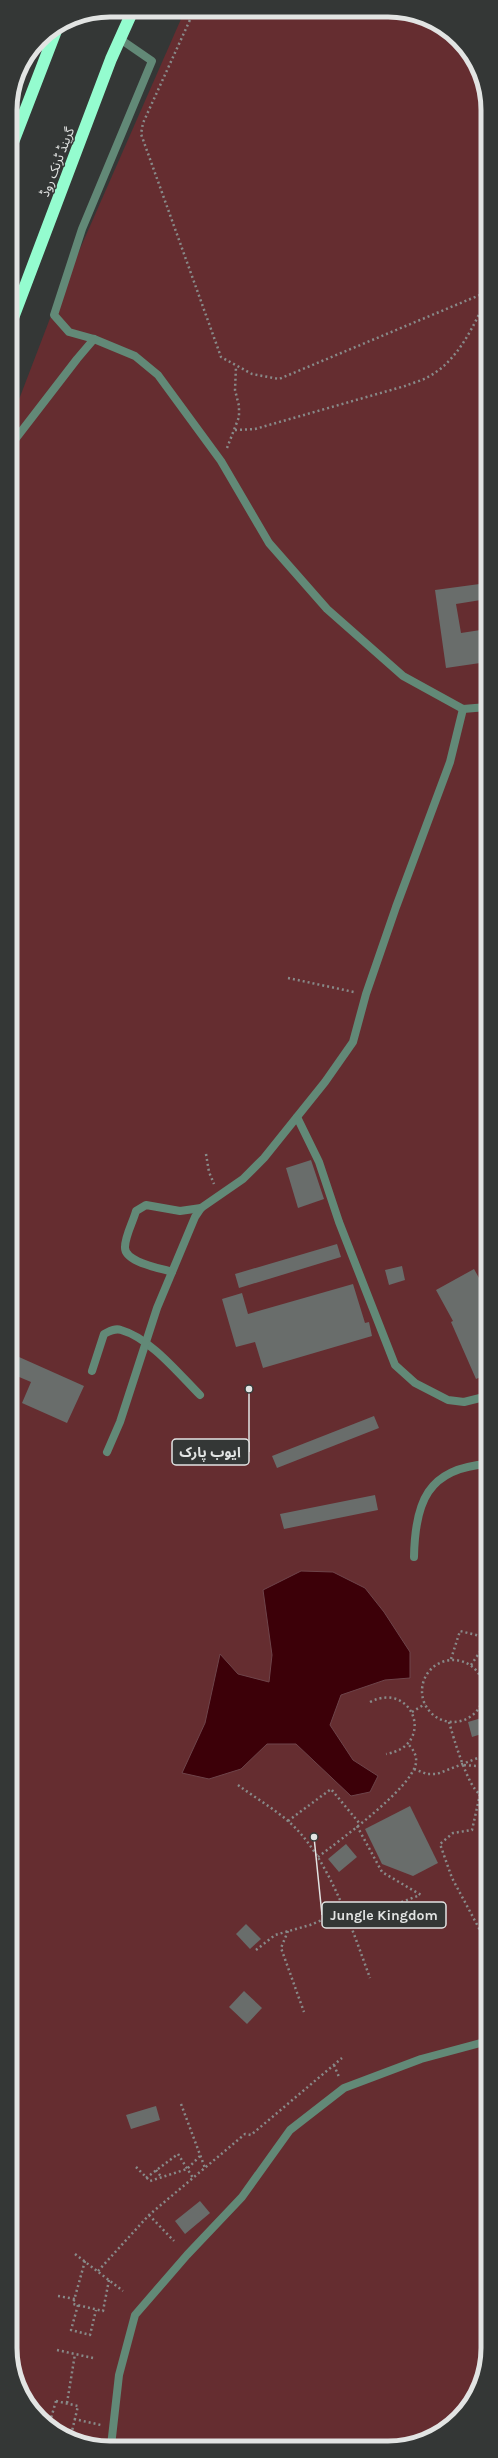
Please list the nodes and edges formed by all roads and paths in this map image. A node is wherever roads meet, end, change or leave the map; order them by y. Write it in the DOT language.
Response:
graph roads {
  1 [pos="130,17"];
  2 [pos="191,17"];
  3 [pos="54,36"];
  4 [pos="120,39"];
  5 [pos="17,132"];
  6 [pos="481,295"];
  7 [pos="17,308"];
  8 [pos="481,308"];
  9 [pos="94,339"];
  10 [pos="236,367"];
  11 [pos="235,430"];
  12 [pos="17,437"];
  13 [pos="221,462"];
  14 [pos="481,708"];
  15 [pos="463,710"];
  16 [pos="288,978"];
  17 [pos="366,994"];
  18 [pos="298,1116"];
  19 [pos="206,1154"];
  20 [pos="220,1194"];
  21 [pos="201,1208"];
  22 [pos="172,1272"];
  23 [pos="146,1343"];
  24 [pos="92,1371"];
  25 [pos="200,1395"];
  26 [pos="481,1398"];
  27 [pos="107,1452"];
  28 [pos="481,1465"];
  29 [pos="414,1556"];
  30 [pos="481,1637"];
  31 [pos="481,1650"];
  32 [pos="451,1659"];
  33 [pos="471,1665"];
  34 [pos="481,1679"];
  35 [pos="370,1702"];
  36 [pos="481,1703"];
  37 [pos="425,1704"];
  38 [pos="412,1712"];
  39 [pos="449,1722"];
  40 [pos="408,1744"];
  41 [pos="386,1754"];
  42 [pos="481,1757"];
  43 [pos="464,1765"];
  44 [pos="481,1766"];
  45 [pos="414,1769"];
  46 [pos="238,1785"];
  47 [pos="480,1794"];
  48 [pos="288,1821"];
  49 [pos="358,1825"];
  50 [pos="318,1857"];
  51 [pos="344,1911"];
  52 [pos="350,1922"];
  53 [pos="288,1931"];
  54 [pos="481,1932"];
  55 [pos="256,1950"];
  56 [pos="370,1978"];
  57 [pos="304,2012"];
  58 [pos="481,2043"];
  59 [pos="342,2058"];
  60 [pos="182,2104"];
  61 [pos="200,2156"];
  62 [pos="136,2167"];
  63 [pos="205,2168"];
  64 [pos="187,2169"];
  65 [pos="156,2170"];
  66 [pos="146,2178"];
  67 [pos="162,2178"];
  68 [pos="194,2178"];
  69 [pos="149,2215"];
  70 [pos="174,2241"];
  71 [pos="75,2254"];
  72 [pos="85,2261"];
  73 [pos="98,2272"];
  74 [pos="109,2280"];
  75 [pos="123,2291"];
  76 [pos="58,2296"];
  77 [pos="75,2299"];
  78 [pos="78,2305"];
  79 [pos="96,2310"];
  80 [pos="57,2350"];
  81 [pos="75,2354"];
  82 [pos="93,2358"];
  83 [pos="67,2404"];
  84 [pos="74,2419"];
  85 [pos="51,2421"];
  86 [pos="113,2427"];
  87 [pos="66,2430"];
  88 [pos="112,2441"];
  1 -- 4 [label="highway, گرینڈ ٹرنک روڈ"];
  2 -- 10 [label="path"];
  3 -- 5 [label="highway"];
  4 -- 7 [label="highway, گرینڈ ٹرنک روڈ"];
  4 -- 9 [label="lane"];
  6 -- 10 [label="path"];
  8 -- 11 [label="path"];
  9 -- 12 [label="lane"];
  9 -- 13 [label="lane"];
  10 -- 11 [label="path"];
  11 -- 13 [label="path"];
  13 -- 15 [label="lane"];
  14 -- 15 [label="lane"];
  15 -- 17 [label="lane"];
  16 -- 17 [label="path"];
  17 -- 18 [label="lane"];
  18 -- 20 [label="lane"];
  18 -- 26 [label="lane"];
  19 -- 20 [label="path"];
  20 -- 21 [label="lane"];
  21 -- 22 [label="lane"];
  21 -- 22 [label="lane"];
  22 -- 23 [label="lane"];
  23 -- 24 [label="lane"];
  23 -- 25 [label="lane"];
  23 -- 27 [label="lane"];
  28 -- 29 [label="lane"];
  30 -- 32 [label="path"];
  31 -- 33 [label="path"];
  32 -- 33 [label="path"];
  32 -- 37 [label="path"];
  33 -- 34 [label="path"];
  35 -- 38 [label="path"];
  36 -- 39 [label="path"];
  37 -- 38 [label="path"];
  37 -- 39 [label="path"];
  38 -- 40 [label="path"];
  39 -- 43 [label="path"];
  40 -- 41 [label="path"];
  40 -- 45 [label="path"];
  42 -- 43 [label="path"];
  43 -- 44 [label="path"];
  43 -- 45 [label="path"];
  43 -- 47 [label="path"];
  45 -- 49 [label="path"];
  46 -- 48 [label="path"];
  47 -- 54 [label="path"];
  48 -- 49 [label="path"];
  48 -- 50 [label="path"];
  49 -- 50 [label="path"];
  49 -- 52 [label="path"];
  50 -- 51 [label="path"];
  51 -- 52 [label="path"];
  51 -- 53 [label="path"];
  52 -- 56 [label="path"];
  53 -- 55 [label="path"];
  53 -- 57 [label="path"];
  58 -- 86 [label="lane"];
  59 -- 63 [label="path"];
  60 -- 61 [label="path"];
  61 -- 63 [label="path"];
  61 -- 64 [label="path"];
  62 -- 66 [label="path"];
  63 -- 68 [label="path"];
  64 -- 65 [label="path"];
  64 -- 67 [label="path"];
  64 -- 68 [label="path"];
  65 -- 66 [label="path"];
  65 -- 67 [label="path"];
  66 -- 67 [label="path"];
  68 -- 69 [label="path"];
  69 -- 70 [label="path"];
  69 -- 73 [label="path"];
  71 -- 72 [label="path"];
  72 -- 73 [label="path"];
  72 -- 77 [label="path"];
  73 -- 74 [label="path"];
  74 -- 75 [label="path"];
  74 -- 79 [label="path"];
  76 -- 77 [label="path"];
  77 -- 78 [label="path"];
  78 -- 79 [label="path"];
  78 -- 79 [label="path"];
  80 -- 81 [label="path"];
  81 -- 82 [label="path"];
  81 -- 83 [label="path"];
  83 -- 84 [label="path"];
  83 -- 85 [label="path"];
  84 -- 86 [label="path"];
  84 -- 87 [label="path"];
  86 -- 88 [label="lane"];
}
